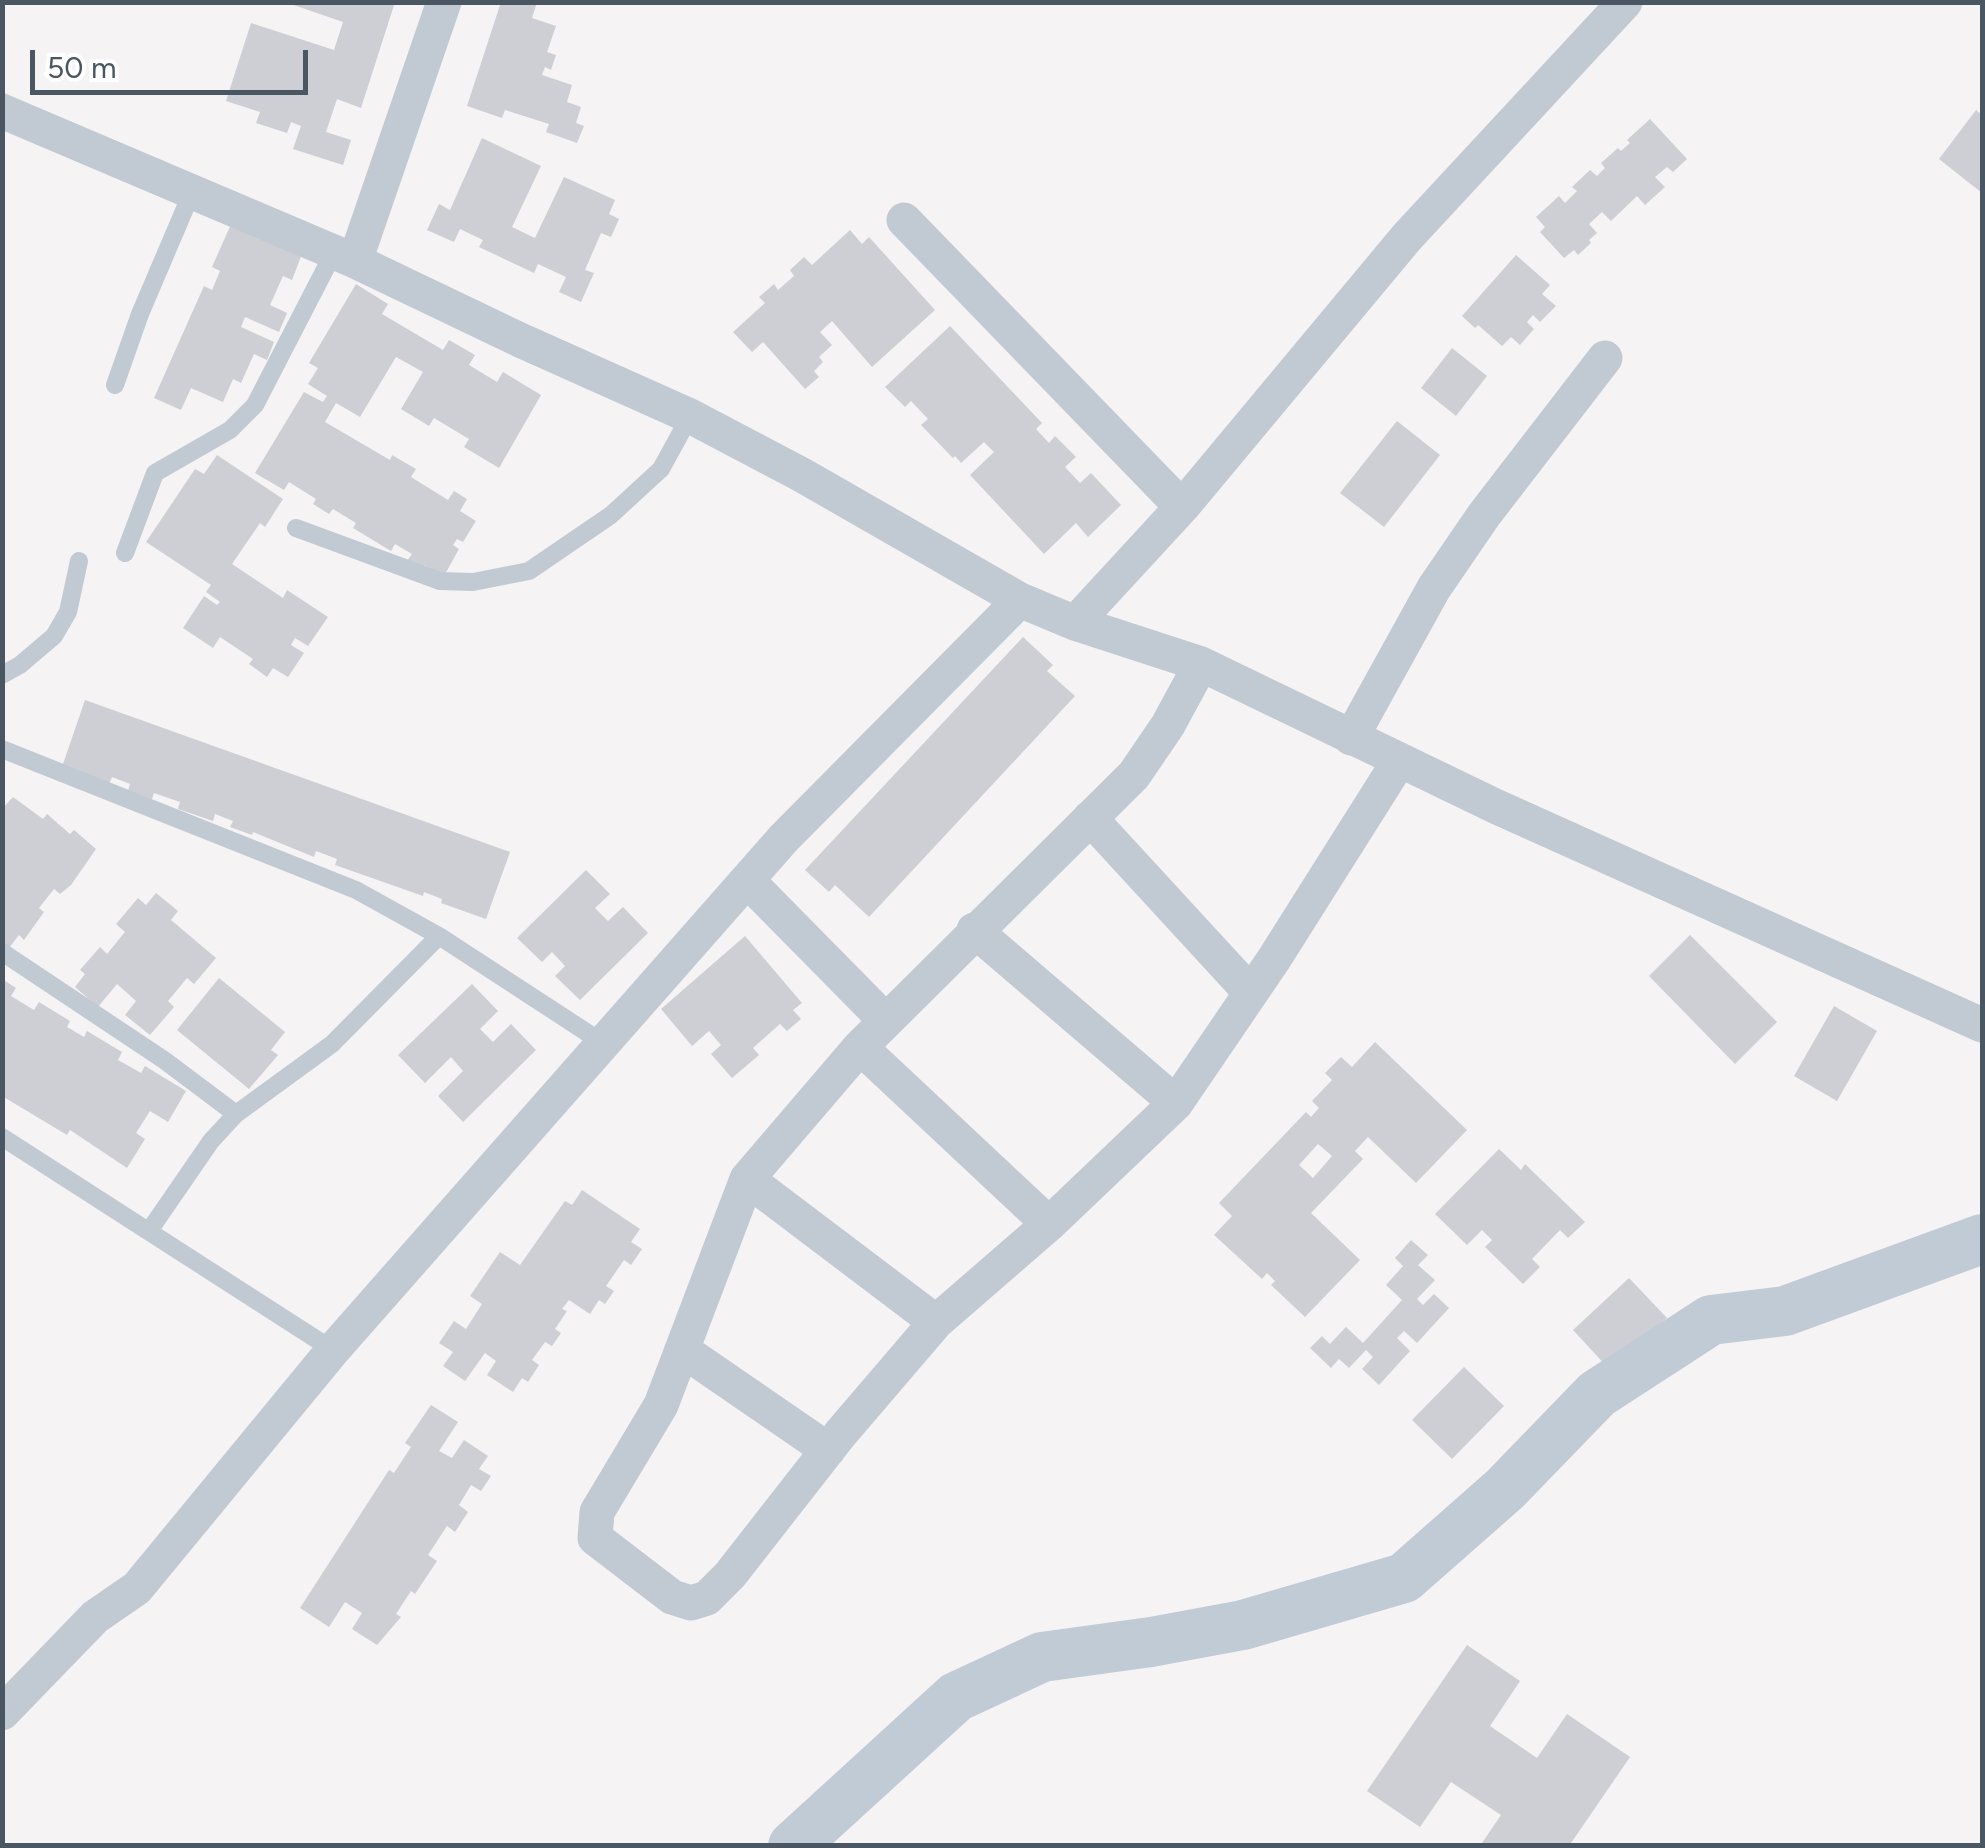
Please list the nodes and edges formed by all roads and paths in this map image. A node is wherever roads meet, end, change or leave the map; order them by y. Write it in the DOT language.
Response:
graph roads {
  1 [pos="444,2"];
  2 [pos="1625,2"];
  3 [pos="2,112"];
  4 [pos="192,192"];
  5 [pos="904,220"];
  6 [pos="345,256"];
  7 [pos="1606,358"];
  8 [pos="114,385"];
  9 [pos="690,416"];
  10 [pos="1182,507"];
  11 [pos="296,528"];
  12 [pos="125,553"];
  13 [pos="79,562"];
  14 [pos="1020,600"];
  15 [pos="1075,622"];
  16 [pos="1201,664"];
  17 [pos="2,675"];
  18 [pos="1351,738"];
  19 [pos="6,756"];
  20 [pos="1399,761"];
  21 [pos="1090,818"];
  22 [pos="747,880"];
  23 [pos="974,930"];
  24 [pos="439,936"];
  25 [pos="2,952"];
  26 [pos="1251,993"];
  27 [pos="886,1021"];
  28 [pos="1982,1025"];
  29 [pos="603,1043"];
  30 [pos="860,1047"];
  31 [pos="1176,1102"];
  32 [pos="236,1114"];
  33 [pos="2,1138"];
  34 [pos="747,1178"];
  35 [pos="1049,1224"];
  36 [pos="149,1231"];
  37 [pos="1982,1239"];
  38 [pos="936,1322"];
  39 [pos="332,1350"];
  40 [pos="684,1351"];
  41 [pos="828,1450"];
  42 [pos="2,1713"];
  43 [pos="794,1846"];
  1 -- 6 [label="street"];
  2 -- 10 [label="street"];
  3 -- 4 [label="street"];
  4 -- 6 [label="street"];
  4 -- 8 [label="lane"];
  5 -- 10 [label="street"];
  6 -- 9 [label="street"];
  6 -- 12 [label="lane"];
  7 -- 18 [label="street"];
  9 -- 11 [label="lane"];
  9 -- 14 [label="street"];
  10 -- 15 [label="street"];
  13 -- 17 [label="lane"];
  14 -- 15 [label="street"];
  14 -- 22 [label="street"];
  15 -- 16 [label="street"];
  16 -- 18 [label="street"];
  16 -- 21 [label="street"];
  18 -- 20 [label="street"];
  19 -- 24 [label="lane"];
  20 -- 26 [label="street"];
  20 -- 28 [label="street"];
  21 -- 23 [label="street"];
  21 -- 26 [label="street"];
  22 -- 27 [label="street"];
  22 -- 29 [label="street"];
  23 -- 27 [label="street"];
  23 -- 31 [label="street"];
  24 -- 29 [label="lane"];
  24 -- 32 [label="lane"];
  25 -- 32 [label="lane"];
  26 -- 31 [label="street"];
  27 -- 30 [label="street"];
  29 -- 39 [label="street"];
  30 -- 34 [label="street"];
  30 -- 35 [label="street"];
  31 -- 35 [label="street"];
  32 -- 36 [label="lane"];
  33 -- 36 [label="lane"];
  34 -- 38 [label="street"];
  34 -- 40 [label="street"];
  35 -- 38 [label="street"];
  36 -- 39 [label="lane"];
  37 -- 43 [label="street"];
  38 -- 41 [label="street"];
  39 -- 42 [label="street"];
  40 -- 41 [label="street"];
  40 -- 41 [label="street"];
}
